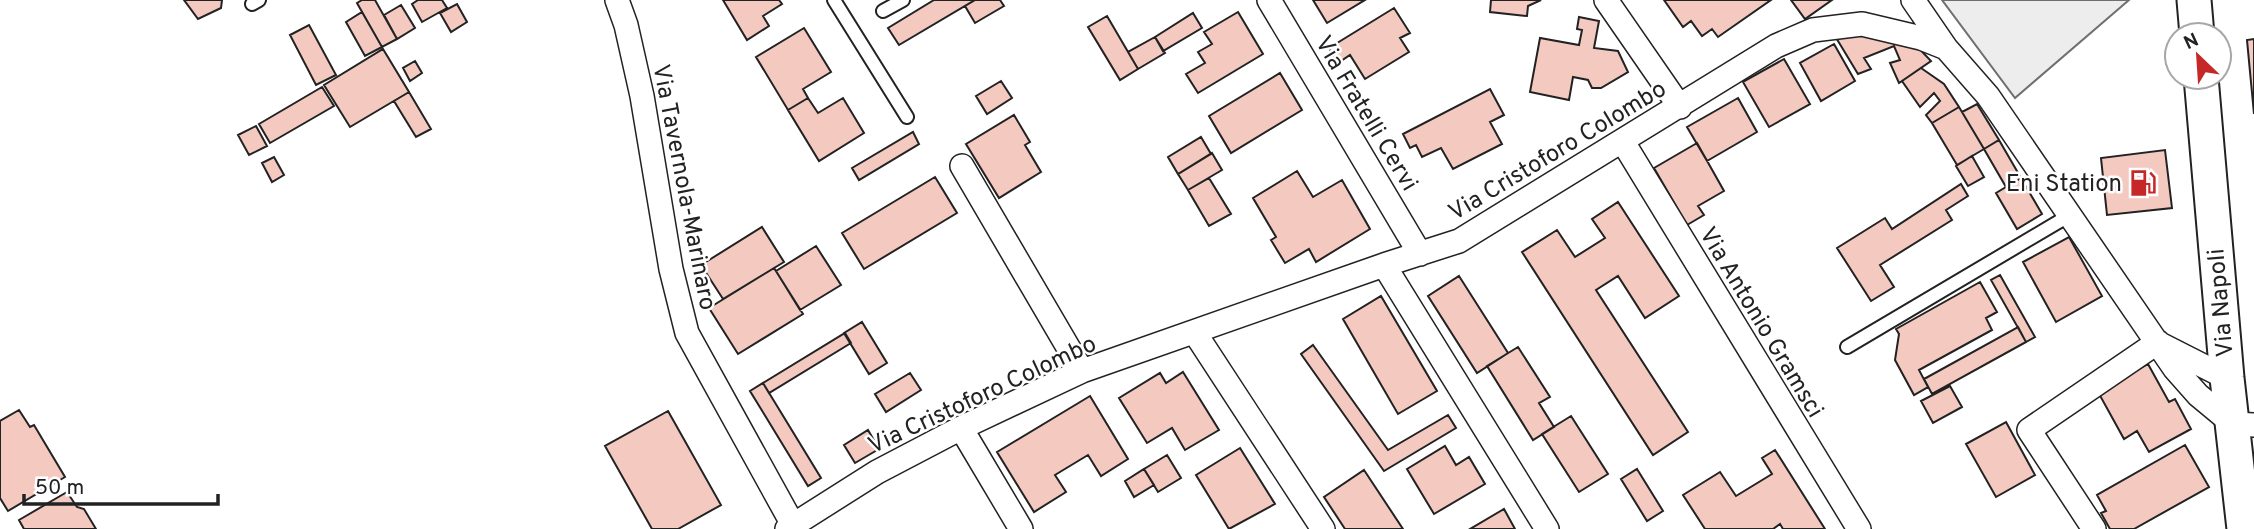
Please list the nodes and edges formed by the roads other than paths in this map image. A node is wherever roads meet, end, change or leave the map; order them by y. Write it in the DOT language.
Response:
graph roads {
  1 [pos="617,0"];
  2 [pos="834,0"];
  3 [pos="903,0"];
  4 [pos="1269,0"];
  5 [pos="1606,0"];
  6 [pos="1913,0"];
  7 [pos="2194,0"];
  8 [pos="883,11"];
  9 [pos="2196,21"];
  10 [pos="1946,48"];
  11 [pos="2202,91"];
  12 [pos="1680,107"];
  13 [pos="907,117"];
  14 [pos="1623,142"];
  15 [pos="962,166"];
  16 [pos="2070,215"];
  17 [pos="1420,254"];
  18 [pos="1384,265"];
  19 [pos="1195,333"];
  20 [pos="2158,342"];
  21 [pos="1847,347"];
  22 [pos="1083,371"];
  23 [pos="2227,378"];
  24 [pos="2244,425"];
  25 [pos="961,428"];
  26 [pos="790,527"];
  27 [pos="1021,529"];
  28 [pos="1322,529"];
  29 [pos="1547,529"];
  30 [pos="1859,529"];
  31 [pos="2094,529"];
  32 [pos="2244,529"];
  1 -- 26 [label="street, Via Tavernola-Marinaro"];
  2 -- 13 [label="lane"];
  3 -- 8 [label="lane"];
  4 -- 17 [label="street, Via Fratelli Cervi"];
  5 -- 12 [label="street"];
  6 -- 10 [label="street"];
  7 -- 9 [label="main road"];
  10 -- 12 [label="street, Via Cristoforo Colombo"];
  10 -- 16 [label="street, Via Cristoforo Colombo"];
  11 -- 23 [label="main road, Via Napoli"];
  12 -- 14 [label="street, Via Cristoforo Colombo"];
  14 -- 17 [label="street, Via Cristoforo Colombo"];
  14 -- 30 [label="street, Via Antonio Gramsci"];
  15 -- 22 [label="street"];
  16 -- 20 [label="street, Via Cristoforo Colombo"];
  16 -- 21 [label="lane"];
  17 -- 18 [label="street, Via Cristoforo Colombo"];
  18 -- 19 [label="street, Via Cristoforo Colombo"];
  18 -- 29 [label="street"];
  19 -- 22 [label="street, Via Cristoforo Colombo"];
  19 -- 28 [label="street"];
  20 -- 23 [label="street, Via Cristoforo Colombo"];
  20 -- 24 [label="street, Via Cristoforo Colombo"];
  20 -- 31 [label="street"];
  22 -- 25 [label="street, Via Cristoforo Colombo"];
  23 -- 24 [label="main road, Via Napoli"];
  24 -- 32 [label="main road, Via Napoli"];
  25 -- 26 [label="street, Via Cristoforo Colombo"];
  25 -- 27 [label="street"];
}
